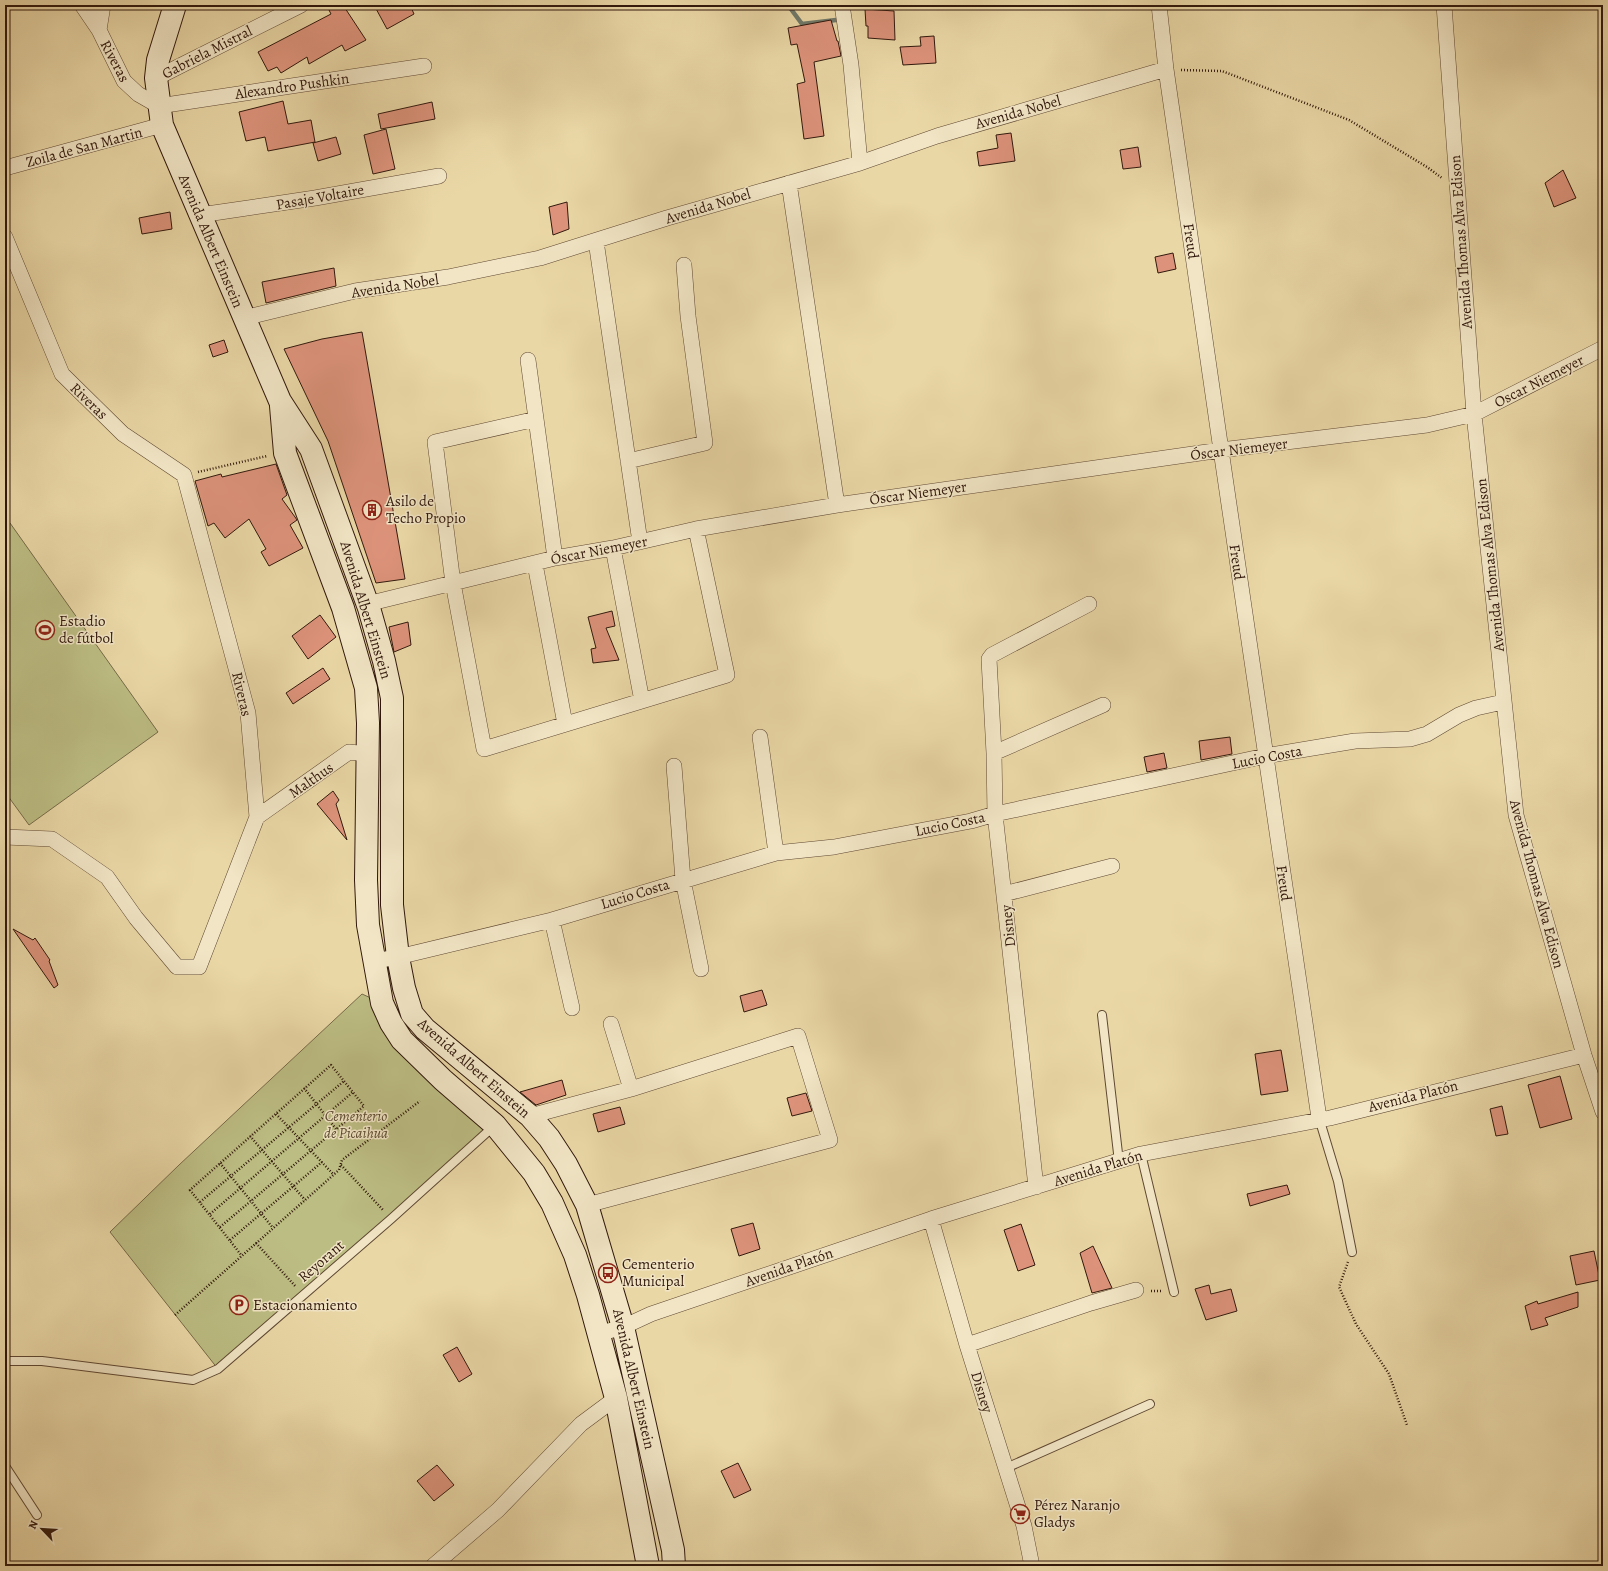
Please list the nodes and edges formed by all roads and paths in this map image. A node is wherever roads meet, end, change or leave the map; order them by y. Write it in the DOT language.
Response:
graph roads {
  1 [pos="82,5"];
  2 [pos="103,5"];
  3 [pos="175,5"];
  4 [pos="301,5"];
  5 [pos="842,5"];
  6 [pos="1159,5"];
  7 [pos="1444,5"];
  8 [pos="99,30"];
  9 [pos="424,66"];
  10 [pos="1166,70"];
  11 [pos="156,78"];
  12 [pos="160,116"];
  13 [pos="860,163"];
  14 [pos="5,168"];
  15 [pos="439,176"];
  16 [pos="789,183"];
  17 [pos="1457,190"];
  18 [pos="200,215"];
  19 [pos="5,237"];
  20 [pos="596,241"];
  21 [pos="684,265"];
  22 [pos="244,318"];
  23 [pos="1603,348"];
  24 [pos="528,360"];
  25 [pos="280,400"];
  26 [pos="1474,414"];
  27 [pos="536,419"];
  28 [pos="1221,450"];
  29 [pos="285,453"];
  30 [pos="628,461"];
  31 [pos="184,475"];
  32 [pos="837,505"];
  33 [pos="696,529"];
  34 [pos="640,542"];
  35 [pos="613,548"];
  36 [pos="555,558"];
  37 [pos="535,564"];
  38 [pos="453,583"];
  39 [pos="367,604"];
  40 [pos="1089,604"];
  41 [pos="642,701"];
  42 [pos="1503,702"];
  43 [pos="1104,705"];
  44 [pos="565,724"];
  45 [pos="760,737"];
  46 [pos="994,753"];
  47 [pos="367,754"];
  48 [pos="1265,756"];
  49 [pos="674,766"];
  50 [pos="995,814"];
  51 [pos="257,817"];
  52 [pos="5,837"];
  53 [pos="776,853"];
  54 [pos="1112,866"];
  55 [pos="683,880"];
  56 [pos="1004,894"];
  57 [pos="552,920"];
  58 [pos="398,957"];
  59 [pos="374,961"];
  60 [pos="701,969"];
  61 [pos="572,1008"];
  62 [pos="1102,1015"];
  63 [pos="611,1024"];
  64 [pos="1584,1055"];
  65 [pos="344,1081"];
  66 [pos="304,1088"];
  67 [pos="631,1089"];
  68 [pos="353,1092"];
  69 [pos="420,1101"];
  70 [pos="317,1104"];
  71 [pos="1603,1112"];
  72 [pos="276,1114"];
  73 [pos="326,1115"];
  74 [pos="530,1116"];
  75 [pos="1319,1118"];
  76 [pos="495,1125"];
  77 [pos="289,1127"];
  78 [pos="336,1129"];
  79 [pos="250,1136"];
  80 [pos="299,1138"];
  81 [pos="262,1150"];
  82 [pos="311,1150"];
  83 [pos="1141,1154"];
  84 [pos="272,1162"];
  85 [pos="322,1162"];
  86 [pos="1119,1162"];
  87 [pos="220,1163"];
  88 [pos="340,1165"];
  89 [pos="283,1174"];
  90 [pos="334,1175"];
  91 [pos="231,1176"];
  92 [pos="293,1187"];
  93 [pos="1036,1187"];
  94 [pos="240,1188"];
  95 [pos="305,1200"];
  96 [pos="251,1201"];
  97 [pos="200,1202"];
  98 [pos="587,1205"];
  99 [pos="210,1214"];
  100 [pos="261,1214"];
  101 [pos="391,1219"];
  102 [pos="931,1219"];
  103 [pos="220,1227"];
  104 [pos="273,1228"];
  105 [pos="230,1240"];
  106 [pos="256,1243"];
  107 [pos="1352,1252"];
  108 [pos="242,1256"];
  109 [pos="1136,1290"];
  110 [pos="1174,1292"];
  111 [pos="304,1295"];
  112 [pos="175,1315"];
  113 [pos="623,1327"];
  114 [pos="598,1334"];
  115 [pos="967,1345"];
  116 [pos="5,1361"];
  117 [pos="616,1398"];
  118 [pos="1150,1404"];
  119 [pos="1407,1425"];
  120 [pos="5,1466"];
  121 [pos="1006,1468"];
  122 [pos="37,1515"];
  123 [pos="433,1566"];
  124 [pos="648,1566"];
  125 [pos="674,1566"];
  126 [pos="1032,1566"];
  1 -- 8 [label="street, Riveras"];
  2 -- 8 [label="street"];
  3 -- 11 [label="street, Avenida Albert Einstein"];
  4 -- 11 [label="street, Gabriela Mistral"];
  5 -- 13 [label="street"];
  6 -- 10 [label="street, Freud"];
  7 -- 17 [label="street, Avenida Thomas Alva Edison"];
  8 -- 12 [label="street, Riveras"];
  9 -- 12 [label="street, Alexandro Pushkin"];
  10 -- 13 [label="street, Avenida Nobel"];
  10 -- 17 [label="path"];
  10 -- 28 [label="street, Freud"];
  11 -- 12 [label="street, Avenida Albert Einstein"];
  12 -- 14 [label="street, Zoila de San Martin"];
  12 -- 18 [label="street, Avenida Albert Einstein"];
  13 -- 16 [label="street, Avenida Nobel"];
  15 -- 18 [label="street, Pasaje Voltaire"];
  16 -- 20 [label="street, Avenida Nobel"];
  16 -- 32 [label="street"];
  17 -- 26 [label="street, Avenida Thomas Alva Edison"];
  18 -- 22 [label="street, Avenida Albert Einstein"];
  19 -- 31 [label="street, Riveras"];
  20 -- 22 [label="street, Avenida Nobel"];
  20 -- 30 [label="street"];
  21 -- 30 [label="street"];
  22 -- 25 [label="street, Avenida Albert Einstein"];
  23 -- 26 [label="street, Oscar Niemeyer"];
  24 -- 27 [label="street"];
  25 -- 29 [label="street, Avenida Albert Einstein"];
  25 -- 39 [label="street, Avenida Albert Einstein"];
  26 -- 28 [label="street, Óscar Niemeyer"];
  26 -- 42 [label="street, Avenida Thomas Alva Edison"];
  27 -- 36 [label="street"];
  27 -- 38 [label="street"];
  28 -- 32 [label="street, Óscar Niemeyer"];
  28 -- 48 [label="street, Freud"];
  29 -- 31 [label="path"];
  29 -- 47 [label="street, Avenida Albert Einstein"];
  30 -- 34 [label="street"];
  31 -- 51 [label="street, Riveras"];
  32 -- 33 [label="street, Óscar Niemeyer"];
  33 -- 34 [label="street, Óscar Niemeyer"];
  33 -- 41 [label="street"];
  34 -- 35 [label="street, Óscar Niemeyer"];
  35 -- 36 [label="street, Óscar Niemeyer"];
  35 -- 41 [label="street"];
  36 -- 37 [label="street, Óscar Niemeyer"];
  37 -- 38 [label="street, Óscar Niemeyer"];
  37 -- 44 [label="street"];
  38 -- 39 [label="street, Óscar Niemeyer"];
  38 -- 44 [label="street"];
  39 -- 58 [label="street, Avenida Albert Einstein"];
  40 -- 46 [label="street, Disney"];
  41 -- 44 [label="street"];
  42 -- 48 [label="street, Lucio Costa"];
  42 -- 64 [label="street, Avenida Thomas Alva Edison"];
  43 -- 46 [label="street"];
  45 -- 53 [label="street"];
  46 -- 50 [label="street, Disney"];
  47 -- 51 [label="street, Malthus"];
  47 -- 59 [label="street, Avenida Albert Einstein"];
  48 -- 50 [label="street, Lucio Costa"];
  48 -- 75 [label="street, Freud"];
  49 -- 55 [label="street"];
  50 -- 53 [label="street, Lucio Costa"];
  50 -- 56 [label="street, Disney"];
  51 -- 52 [label="street, Riveras"];
  53 -- 55 [label="street, Lucio Costa"];
  54 -- 56 [label="street"];
  55 -- 57 [label="street, Lucio Costa"];
  55 -- 60 [label="street"];
  56 -- 93 [label="street, Disney"];
  57 -- 58 [label="street, Lucio Costa"];
  57 -- 61 [label="street"];
  58 -- 59 [label="street, Lucio Costa"];
  58 -- 74 [label="street, Avenida Albert Einstein"];
  59 -- 76 [label="street, Avenida Albert Einstein"];
  62 -- 86 [label="lane"];
  63 -- 67 [label="street"];
  64 -- 71 [label="street, Avenida Thomas Alva Edison"];
  64 -- 75 [label="street, Avenida Platón"];
  65 -- 66 [label="path"];
  65 -- 68 [label="path"];
  65 -- 70 [label="path"];
  66 -- 70 [label="path"];
  66 -- 72 [label="path"];
  67 -- 74 [label="street"];
  67 -- 98 [label="street"];
  68 -- 73 [label="path"];
  68 -- 78 [label="path"];
  69 -- 88 [label="path"];
  70 -- 73 [label="path"];
  70 -- 77 [label="path"];
  72 -- 77 [label="path"];
  72 -- 79 [label="path"];
  73 -- 78 [label="path"];
  73 -- 80 [label="path"];
  74 -- 98 [label="street, Avenida Albert Einstein"];
  75 -- 83 [label="street, Avenida Platón"];
  75 -- 107 [label="lane"];
  76 -- 101 [label="lane, Reyorant"];
  76 -- 114 [label="street, Avenida Albert Einstein"];
  77 -- 80 [label="path"];
  77 -- 81 [label="path"];
  78 -- 82 [label="path"];
  79 -- 81 [label="path"];
  79 -- 87 [label="path"];
  80 -- 82 [label="path"];
  80 -- 84 [label="path"];
  81 -- 84 [label="path"];
  81 -- 91 [label="path"];
  82 -- 85 [label="path"];
  82 -- 89 [label="path"];
  83 -- 86 [label="street, Avenida Platón"];
  83 -- 110 [label="lane"];
  84 -- 89 [label="path"];
  84 -- 94 [label="path"];
  85 -- 90 [label="path"];
  85 -- 92 [label="path"];
  86 -- 93 [label="street, Avenida Platón"];
  87 -- 91 [label="path"];
  87 -- 97 [label="path"];
  88 -- 90 [label="path"];
  88 -- 101 [label="path"];
  89 -- 92 [label="path"];
  89 -- 96 [label="path"];
  90 -- 95 [label="path"];
  91 -- 94 [label="path"];
  91 -- 97 [label="path"];
  92 -- 95 [label="path"];
  92 -- 100 [label="path"];
  93 -- 102 [label="street, Avenida Platón"];
  94 -- 96 [label="path"];
  94 -- 99 [label="path"];
  95 -- 104 [label="path"];
  96 -- 100 [label="path"];
  96 -- 103 [label="path"];
  97 -- 99 [label="path"];
  98 -- 113 [label="street, Avenida Albert Einstein"];
  99 -- 103 [label="path"];
  100 -- 104 [label="path"];
  100 -- 105 [label="path"];
  101 -- 111 [label="lane, Reyorant"];
  102 -- 113 [label="street, Avenida Platón"];
  102 -- 115 [label="street, Disney"];
  103 -- 105 [label="path"];
  104 -- 106 [label="path"];
  105 -- 108 [label="path"];
  106 -- 108 [label="path"];
  106 -- 111 [label="path"];
  107 -- 119 [label="path"];
  108 -- 112 [label="path"];
  109 -- 110 [label="path"];
  109 -- 115 [label="street"];
  111 -- 116 [label="lane, Reyorant"];
  113 -- 114 [label="street, Avenida Platón"];
  113 -- 125 [label="street, Avenida Albert Einstein"];
  114 -- 117 [label="street, Avenida Albert Einstein"];
  115 -- 121 [label="street, Disney"];
  117 -- 123 [label="street"];
  117 -- 124 [label="street, Avenida Albert Einstein"];
  118 -- 121 [label="lane"];
  120 -- 122 [label="lane"];
  121 -- 126 [label="street, Disney"];
}
